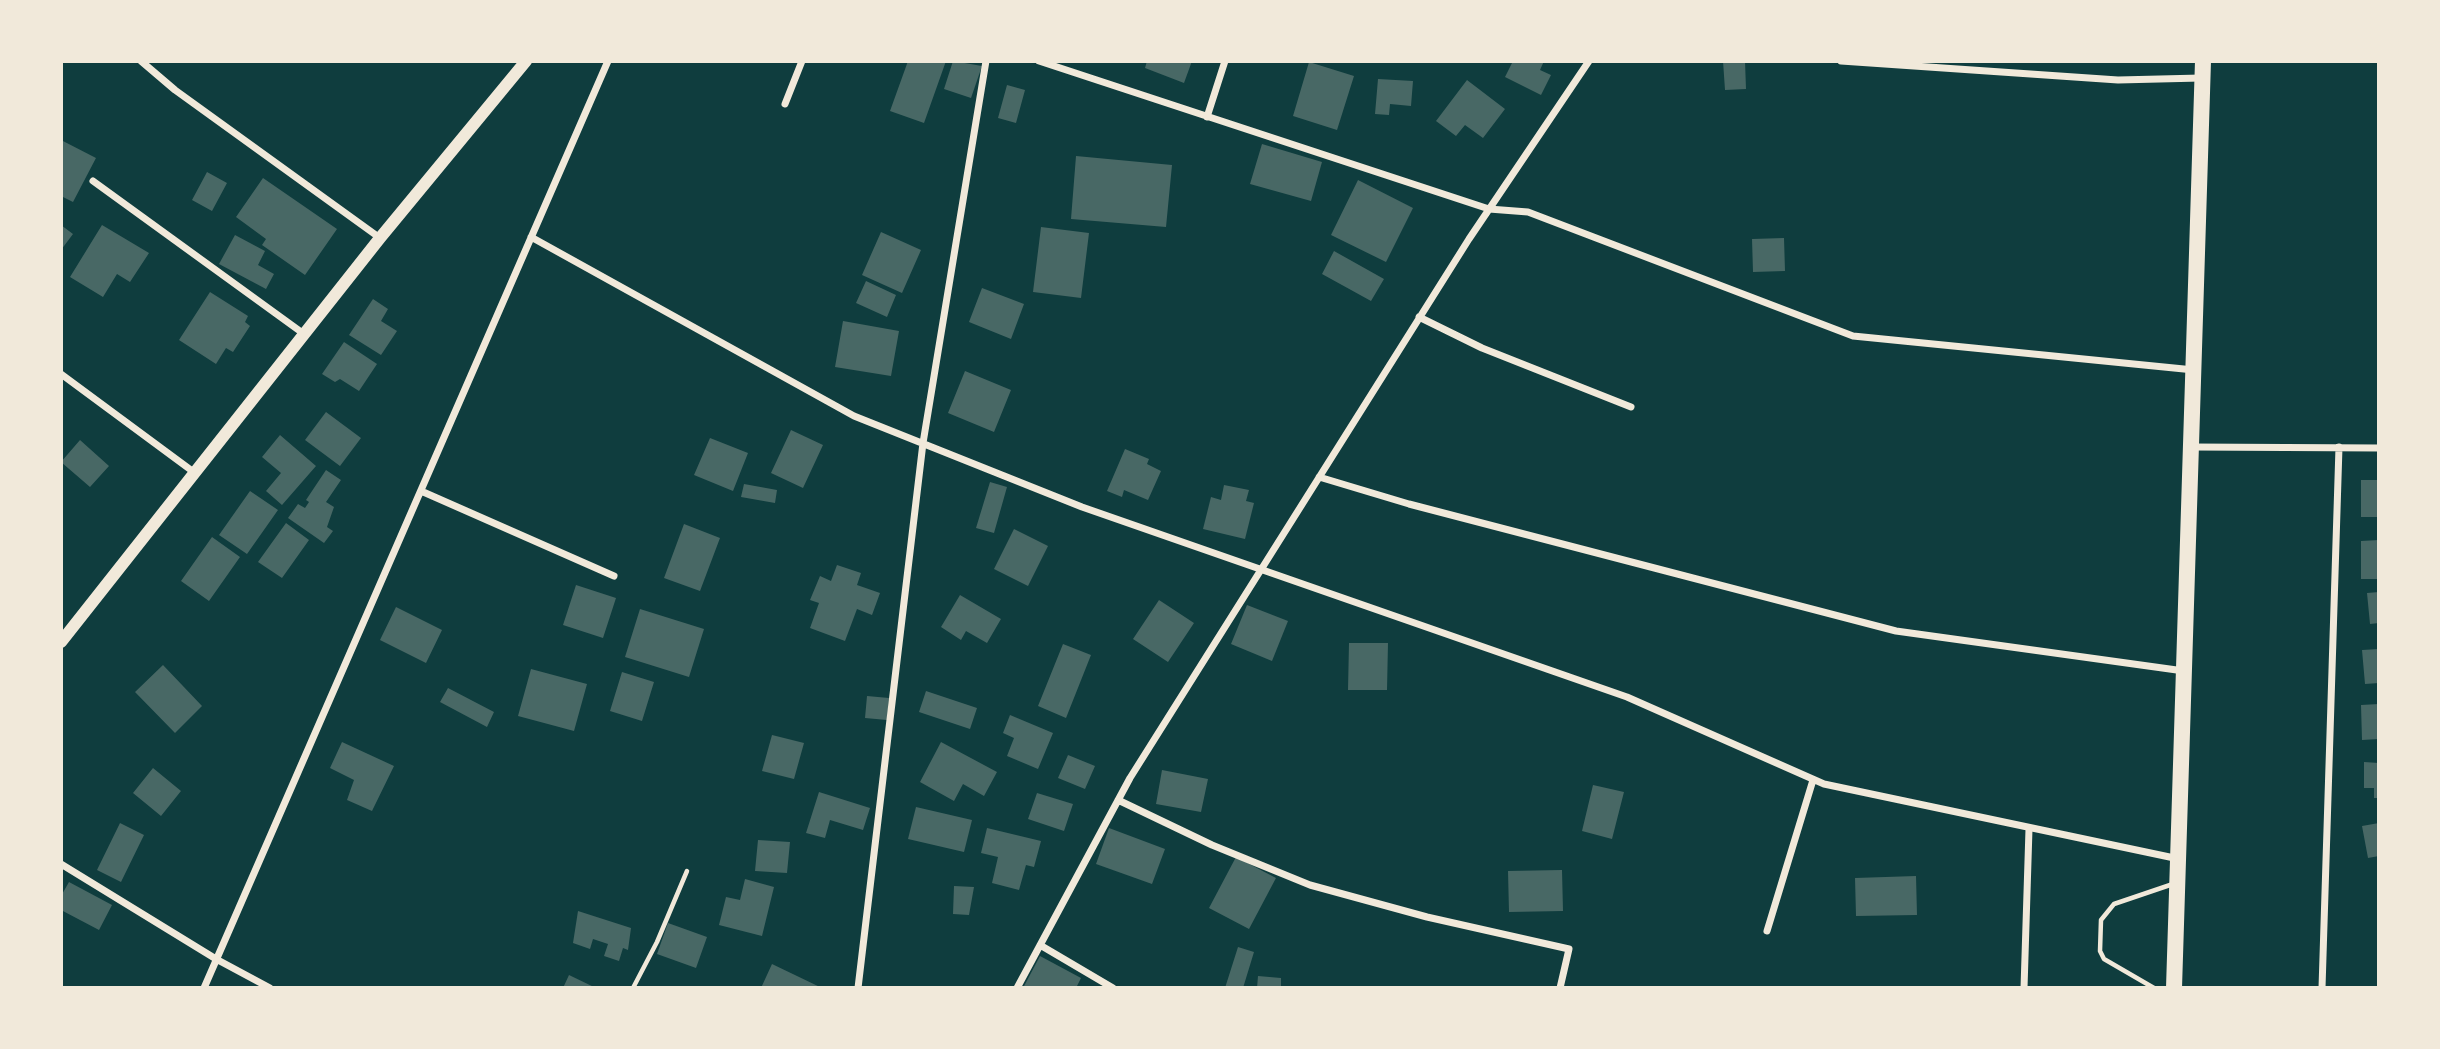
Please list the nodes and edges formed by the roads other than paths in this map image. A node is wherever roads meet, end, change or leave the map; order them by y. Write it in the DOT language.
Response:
graph roads {
  1 [pos="141,61"];
  2 [pos="526,61"];
  3 [pos="608,61"];
  4 [pos="802,61"];
  5 [pos="986,61"];
  6 [pos="1039,61"];
  7 [pos="1225,61"];
  8 [pos="1589,61"];
  9 [pos="1841,61"];
  10 [pos="2203,61"];
  11 [pos="2202,78"];
  12 [pos="785,104"];
  13 [pos="1207,117"];
  14 [pos="93,181"];
  15 [pos="1489,209"];
  16 [pos="531,237"];
  17 [pos="380,238"];
  18 [pos="1419,317"];
  19 [pos="304,334"];
  20 [pos="2194,370"];
  21 [pos="61,374"];
  22 [pos="1631,407"];
  23 [pos="923,443"];
  24 [pos="2192,447"];
  25 [pos="2339,447"];
  26 [pos="2379,448"];
  27 [pos="195,473"];
  28 [pos="1319,477"];
  29 [pos="421,491"];
  30 [pos="1260,570"];
  31 [pos="614,576"];
  32 [pos="61,642"];
  33 [pos="2185,671"];
  34 [pos="1813,780"];
  35 [pos="1118,800"];
  36 [pos="2029,829"];
  37 [pos="2180,859"];
  38 [pos="61,864"];
  39 [pos="687,871"];
  40 [pos="2179,882"];
  41 [pos="1767,931"];
  42 [pos="1040,945"];
  43 [pos="216,959"];
  44 [pos="204,988"];
  45 [pos="270,988"];
  46 [pos="633,988"];
  47 [pos="858,988"];
  48 [pos="1017,988"];
  49 [pos="1113,988"];
  50 [pos="1560,988"];
  51 [pos="2024,988"];
  52 [pos="2154,988"];
  53 [pos="2174,988"];
  54 [pos="2322,988"];
  1 -- 17 [label="street"];
  2 -- 17 [label="street"];
  3 -- 16 [label="street"];
  4 -- 12 [label="street"];
  5 -- 23 [label="street"];
  6 -- 13 [label="street"];
  7 -- 13 [label="street"];
  8 -- 15 [label="street"];
  9 -- 11 [label="street"];
  10 -- 11 [label="main road"];
  11 -- 20 [label="main road"];
  13 -- 15 [label="street"];
  14 -- 19 [label="street"];
  15 -- 18 [label="street"];
  15 -- 20 [label="street"];
  16 -- 23 [label="street"];
  16 -- 29 [label="street"];
  17 -- 19 [label="street"];
  18 -- 22 [label="street"];
  18 -- 28 [label="street"];
  19 -- 27 [label="street"];
  20 -- 24 [label="main road"];
  21 -- 27 [label="street"];
  23 -- 30 [label="street"];
  23 -- 47 [label="street"];
  24 -- 25 [label="street"];
  24 -- 33 [label="main road"];
  25 -- 26 [label="street"];
  25 -- 54 [label="street"];
  27 -- 32 [label="street"];
  28 -- 30 [label="street"];
  28 -- 33 [label="street"];
  29 -- 31 [label="street"];
  29 -- 43 [label="street"];
  30 -- 34 [label="street"];
  30 -- 35 [label="street"];
  33 -- 37 [label="main road"];
  34 -- 36 [label="street"];
  34 -- 41 [label="street"];
  35 -- 42 [label="street"];
  35 -- 50 [label="street"];
  36 -- 37 [label="street"];
  36 -- 51 [label="street"];
  37 -- 40 [label="main road"];
  38 -- 43 [label="street"];
  39 -- 46 [label="lane"];
  40 -- 52 [label="lane"];
  40 -- 53 [label="main road"];
  42 -- 48 [label="street"];
  42 -- 49 [label="street"];
  43 -- 44 [label="street"];
  43 -- 45 [label="street"];
}
